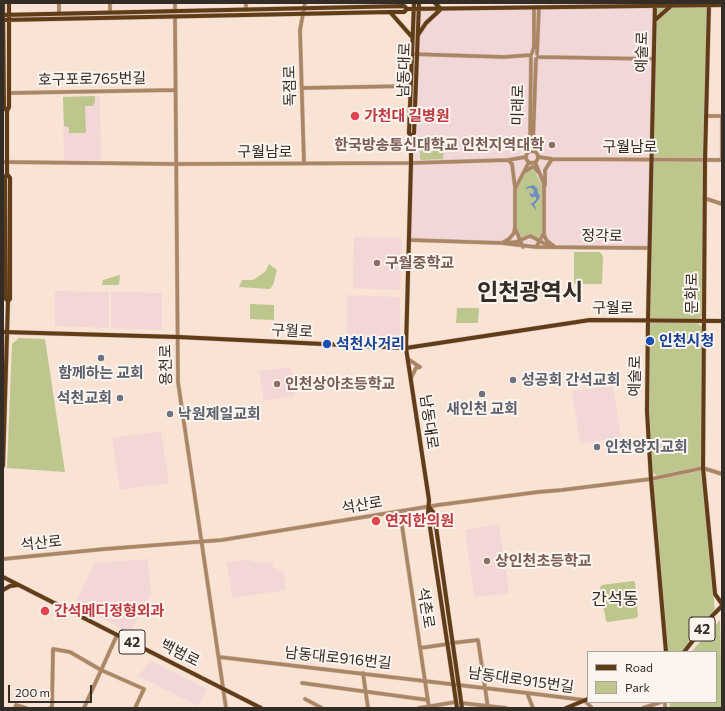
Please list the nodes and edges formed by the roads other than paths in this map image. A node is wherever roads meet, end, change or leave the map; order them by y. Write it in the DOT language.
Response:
graph roads {
  1 [pos="3,3"];
  2 [pos="8,3"];
  3 [pos="59,3"];
  4 [pos="110,3"];
  5 [pos="175,3"];
  6 [pos="246,3"];
  7 [pos="304,3"];
  8 [pos="393,3"];
  9 [pos="414,3"];
  10 [pos="418,3"];
  11 [pos="435,3"];
  12 [pos="710,4"];
  13 [pos="361,5"];
  14 [pos="655,5"];
  15 [pos="722,5"];
  16 [pos="671,6"];
  17 [pos="388,7"];
  18 [pos="537,7"];
  19 [pos="304,8"];
  20 [pos="407,9"];
  21 [pos="416,9"];
  22 [pos="246,10"];
  23 [pos="442,10"];
  24 [pos="175,11"];
  25 [pos="110,12"];
  26 [pos="390,12"];
  27 [pos="59,13"];
  28 [pos="303,14"];
  29 [pos="3,15"];
  30 [pos="9,17"];
  31 [pos="175,17"];
  32 [pos="3,20"];
  33 [pos="655,20"];
  34 [pos="414,37"];
  35 [pos="414,54"];
  36 [pos="532,56"];
  37 [pos="537,57"];
  38 [pos="654,59"];
  39 [pos="410,86"];
  40 [pos="302,88"];
  41 [pos="176,90"];
  42 [pos="9,93"];
  43 [pos="7,111"];
  44 [pos="706,116"];
  45 [pos="722,116"];
  46 [pos="411,138"];
  47 [pos="535,151"];
  48 [pos="528,152"];
  49 [pos="526,157"];
  50 [pos="538,157"];
  51 [pos="651,158"];
  52 [pos="552,159"];
  53 [pos="705,159"];
  54 [pos="508,160"];
  55 [pos="722,160"];
  56 [pos="5,162"];
  57 [pos="529,162"];
  58 [pos="535,162"];
  59 [pos="411,163"];
  60 [pos="176,164"];
  61 [pos="304,164"];
  62 [pos="523,172"];
  63 [pos="540,174"];
  64 [pos="515,189"];
  65 [pos="544,190"];
  66 [pos="704,198"];
  67 [pos="722,204"];
  68 [pos="515,227"];
  69 [pos="544,231"];
  70 [pos="410,240"];
  71 [pos="520,240"];
  72 [pos="540,242"];
  73 [pos="502,243"];
  74 [pos="523,246"];
  75 [pos="536,247"];
  76 [pos="555,247"];
  77 [pos="649,248"];
  78 [pos="648,320"];
  79 [pos="704,321"];
  80 [pos="722,321"];
  81 [pos="5,332"];
  82 [pos="178,337"];
  83 [pos="406,348"];
  84 [pos="408,359"];
  85 [pos="5,373"];
  86 [pos="411,378"];
  87 [pos="3,466"];
  88 [pos="703,468"];
  89 [pos="722,474"];
  90 [pos="651,479"];
  91 [pos="430,507"];
  92 [pos="400,512"];
  93 [pos="202,542"];
  94 [pos="3,559"];
  95 [pos="3,577"];
  96 [pos="19,585"];
  97 [pos="3,590"];
  98 [pos="722,605"];
  99 [pos="117,635"];
  100 [pos="450,644"];
  101 [pos="420,648"];
  102 [pos="666,651"];
  103 [pos="685,651"];
  104 [pos="219,656"];
  105 [pos="101,670"];
  106 [pos="363,673"];
  107 [pos="425,680"];
  108 [pos="456,683"];
  109 [pos="302,684"];
  110 [pos="485,687"];
  111 [pos="223,688"];
  112 [pos="365,692"];
  113 [pos="527,693"];
  114 [pos="305,698"];
  115 [pos="428,700"];
  116 [pos="586,700"];
  117 [pos="456,702"];
  118 [pos="461,703"];
  119 [pos="658,703"];
  120 [pos="429,707"];
  121 [pos="488,707"];
  122 [pos="15,708"];
  123 [pos="26,708"];
  124 [pos="50,708"];
  125 [pos="84,708"];
  126 [pos="135,708"];
  127 [pos="226,708"];
  128 [pos="261,708"];
  129 [pos="322,708"];
  130 [pos="368,708"];
  131 [pos="419,708"];
  132 [pos="457,708"];
  133 [pos="462,708"];
  134 [pos="506,708"];
  135 [pos="533,708"];
  136 [pos="566,708"];
  137 [pos="643,708"];
  1 -- 29 [label="main road"];
  2 -- 30 [label="main road"];
  3 -- 27 [label="street"];
  4 -- 25 [label="street"];
  5 -- 24 [label="street"];
  6 -- 22 [label="street"];
  7 -- 19 [label="street, 독점로"];
  8 -- 17 [label="main road"];
  9 -- 21 [label="main road, 남동대로"];
  10 -- 21 [label="main road, 남동대로"];
  11 -- 23 [label="main road"];
  12 -- 15 [label="main road"];
  12 -- 16 [label="main road"];
  12 -- 44 [label="main road, 문화로"];
  13 -- 17 [label="main road"];
  13 -- 19 [label="main road"];
  14 -- 16 [label="main road"];
  14 -- 18 [label="main road"];
  14 -- 33 [label="main road, 예술로"];
  16 -- 33 [label="main road"];
  17 -- 20 [label="main road"];
  18 -- 23 [label="main road"];
  18 -- 36 [label="street, 미래로"];
  18 -- 37 [label="street, 미래로"];
  19 -- 22 [label="main road"];
  19 -- 28 [label="street, 독점로"];
  20 -- 21 [label="main road"];
  20 -- 26 [label="main road"];
  21 -- 23 [label="main road"];
  21 -- 34 [label="main road, 남동대로"];
  22 -- 24 [label="main road"];
  23 -- 34 [label="main road"];
  24 -- 25 [label="main road"];
  25 -- 27 [label="main road"];
  26 -- 28 [label="main road"];
  26 -- 34 [label="main road"];
  27 -- 30 [label="main road"];
  28 -- 31 [label="main road"];
  28 -- 40 [label="street, 독점로"];
  29 -- 30 [label="main road"];
  29 -- 32 [label="main road"];
  30 -- 31 [label="main road"];
  30 -- 32 [label="main road"];
  30 -- 42 [label="main road"];
  31 -- 41 [label="street, 용천로"];
  32 -- 43 [label="main road"];
  33 -- 38 [label="main road, 예술로"];
  34 -- 35 [label="main road, 남동대로"];
  35 -- 36 [label="street"];
  35 -- 39 [label="main road, 남동대로"];
  35 -- 46 [label="main road, 남동대로"];
  36 -- 37 [label="street"];
  36 -- 37 [label="street"];
  36 -- 48 [label="street, 미래로"];
  37 -- 38 [label="street"];
  37 -- 47 [label="street, 미래로"];
  38 -- 51 [label="main road, 예술로"];
  39 -- 40 [label="street"];
  39 -- 46 [label="main road, 남동대로"];
  40 -- 61 [label="street, 독점로"];
  41 -- 42 [label="street, 호구포로765번길"];
  41 -- 60 [label="street, 용천로"];
  42 -- 43 [label="main road"];
  43 -- 56 [label="main road"];
  44 -- 45 [label="street"];
  44 -- 53 [label="main road, 문화로"];
  45 -- 55 [label="street"];
  46 -- 59 [label="main road, 남동대로"];
  47 -- 48 [label="street"];
  47 -- 50 [label="street"];
  48 -- 49 [label="street"];
  49 -- 54 [label="street, 구월남로"];
  49 -- 57 [label="street"];
  50 -- 52 [label="street, 구월남로"];
  50 -- 58 [label="street"];
  51 -- 52 [label="street, 구월남로"];
  51 -- 53 [label="street, 구월남로"];
  51 -- 77 [label="main road, 예술로"];
  52 -- 65 [label="street"];
  53 -- 55 [label="street, 구월남로"];
  53 -- 66 [label="main road, 문화로"];
  54 -- 59 [label="street, 구월남로"];
  54 -- 64 [label="street"];
  56 -- 60 [label="street, 구월남로"];
  56 -- 81 [label="main road"];
  57 -- 58 [label="street"];
  57 -- 62 [label="street"];
  58 -- 63 [label="street"];
  59 -- 61 [label="street, 구월남로"];
  59 -- 70 [label="main road, 남동대로"];
  60 -- 61 [label="street, 구월남로"];
  60 -- 82 [label="street, 용천로"];
  62 -- 63 [label="street"];
  62 -- 64 [label="street"];
  63 -- 65 [label="street"];
  64 -- 68 [label="street"];
  65 -- 69 [label="street"];
  66 -- 67 [label="street"];
  66 -- 79 [label="main road, 문화로"];
  68 -- 71 [label="street"];
  68 -- 73 [label="street"];
  69 -- 72 [label="street"];
  69 -- 76 [label="street"];
  70 -- 73 [label="street"];
  70 -- 83 [label="main road, 남동대로"];
  71 -- 72 [label="street, 정각로"];
  71 -- 73 [label="street, 정각로"];
  71 -- 74 [label="street"];
  72 -- 75 [label="street"];
  72 -- 76 [label="street, 정각로"];
  73 -- 74 [label="street, 정각로"];
  74 -- 75 [label="street, 정각로"];
  75 -- 76 [label="street, 정각로"];
  76 -- 77 [label="street, 정각로"];
  77 -- 78 [label="main road, 예술로"];
  78 -- 79 [label="main road, 구월로"];
  78 -- 83 [label="main road, 구월로"];
  78 -- 90 [label="main road, 예술로"];
  79 -- 80 [label="main road, 구월로"];
  79 -- 88 [label="main road, 문화로"];
  81 -- 82 [label="main road, 구월로"];
  81 -- 85 [label="main road"];
  82 -- 83 [label="main road, 구월로"];
  82 -- 93 [label="street, 용천로"];
  83 -- 84 [label="main road, 남동대로"];
  84 -- 86 [label="main road, 남동대로"];
  84 -- 86 [label="street"];
  85 -- 87 [label="main road"];
  86 -- 91 [label="main road, 남동대로"];
  88 -- 89 [label="street, 석산로"];
  88 -- 90 [label="street, 석산로"];
  88 -- 98 [label="main road, 문화로"];
  90 -- 91 [label="street, 석산로"];
  90 -- 102 [label="main road, 예술로"];
  91 -- 92 [label="street, 석산로"];
  91 -- 100 [label="main road, 남동대로"];
  92 -- 93 [label="street, 석산로"];
  92 -- 101 [label="street, 석촌로"];
  93 -- 94 [label="street, 석산로"];
  93 -- 104 [label="street, 용천로"];
  95 -- 96 [label="main road, 백범로 / 42"];
  96 -- 97 [label="main road"];
  96 -- 99 [label="main road, 백범로 / 42"];
  98 -- 103 [label="main road, 42"];
  99 -- 105 [label="street"];
  99 -- 111 [label="main road, 백범로 / 42"];
  100 -- 101 [label="street"];
  100 -- 108 [label="main road, 남동대로"];
  100 -- 110 [label="street"];
  101 -- 107 [label="street, 석촌로"];
  104 -- 106 [label="street, 남동대로916번길"];
  104 -- 111 [label="street, 용천로"];
  105 -- 124 [label="street"];
  105 -- 125 [label="street"];
  105 -- 126 [label="street"];
  106 -- 107 [label="street, 남동대로916번길"];
  106 -- 112 [label="street"];
  107 -- 108 [label="street, 남동대로916번길"];
  107 -- 115 [label="street, 석촌로"];
  108 -- 110 [label="street, 남동대로915번길"];
  108 -- 117 [label="main road"];
  108 -- 118 [label="main road"];
  109 -- 112 [label="street"];
  110 -- 113 [label="street, 남동대로915번길"];
  110 -- 121 [label="street"];
  111 -- 127 [label="street, 용천로"];
  111 -- 128 [label="main road, 백범로 / 42"];
  112 -- 115 [label="street"];
  112 -- 130 [label="street"];
  113 -- 116 [label="street, 남동대로915번길"];
  113 -- 135 [label="street"];
  114 -- 129 [label="street"];
  115 -- 120 [label="street, 석촌로"];
  116 -- 136 [label="main road"];
  117 -- 120 [label="street"];
  117 -- 132 [label="main road"];
  118 -- 121 [label="street"];
  118 -- 133 [label="main road"];
  119 -- 137 [label="street"];
  120 -- 131 [label="street"];
  121 -- 134 [label="street"];
  122 -- 123 [label="street"];
}
